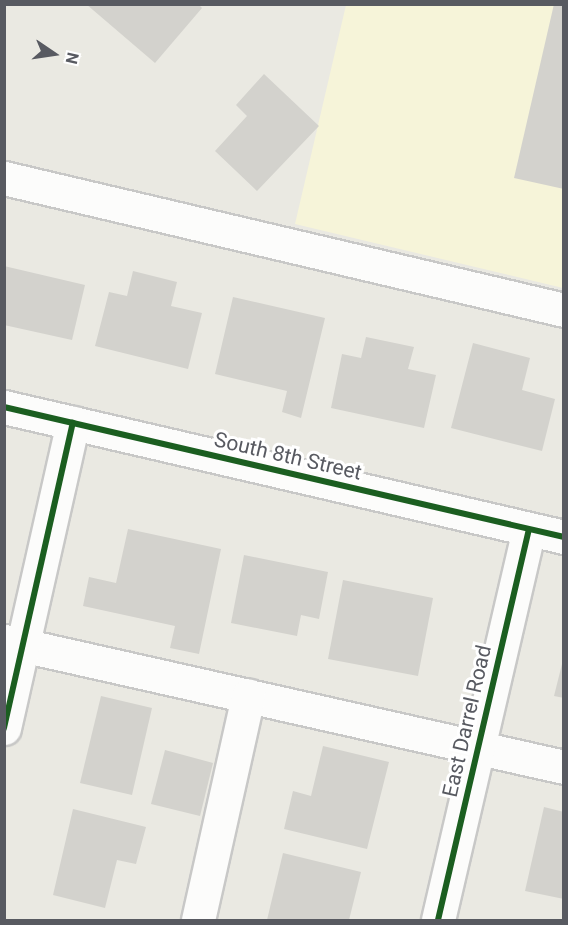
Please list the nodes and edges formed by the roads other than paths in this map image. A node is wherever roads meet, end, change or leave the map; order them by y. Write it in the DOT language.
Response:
graph roads {
  1 [pos="4,178"];
  2 [pos="564,310"];
  3 [pos="4,407"];
  4 [pos="73,423"];
  5 [pos="529,530"];
  6 [pos="564,537"];
  7 [pos="14,643"];
  8 [pos="248,696"];
  9 [pos="4,728"];
  10 [pos="478,748"];
  11 [pos="564,767"];
  12 [pos="198,921"];
  13 [pos="438,921"];
  1 -- 2 [label="street"];
  3 -- 4 [label="street, South 8th Street"];
  4 -- 5 [label="street, South 8th Street"];
  4 -- 7 [label="street"];
  5 -- 6 [label="street, South 8th Street"];
  5 -- 10 [label="street, East Darrel Road"];
  7 -- 8 [label="street"];
  7 -- 9 [label="street"];
  8 -- 10 [label="street"];
  8 -- 12 [label="street"];
  10 -- 11 [label="street"];
  10 -- 13 [label="street, East Darrel Road"];
}
